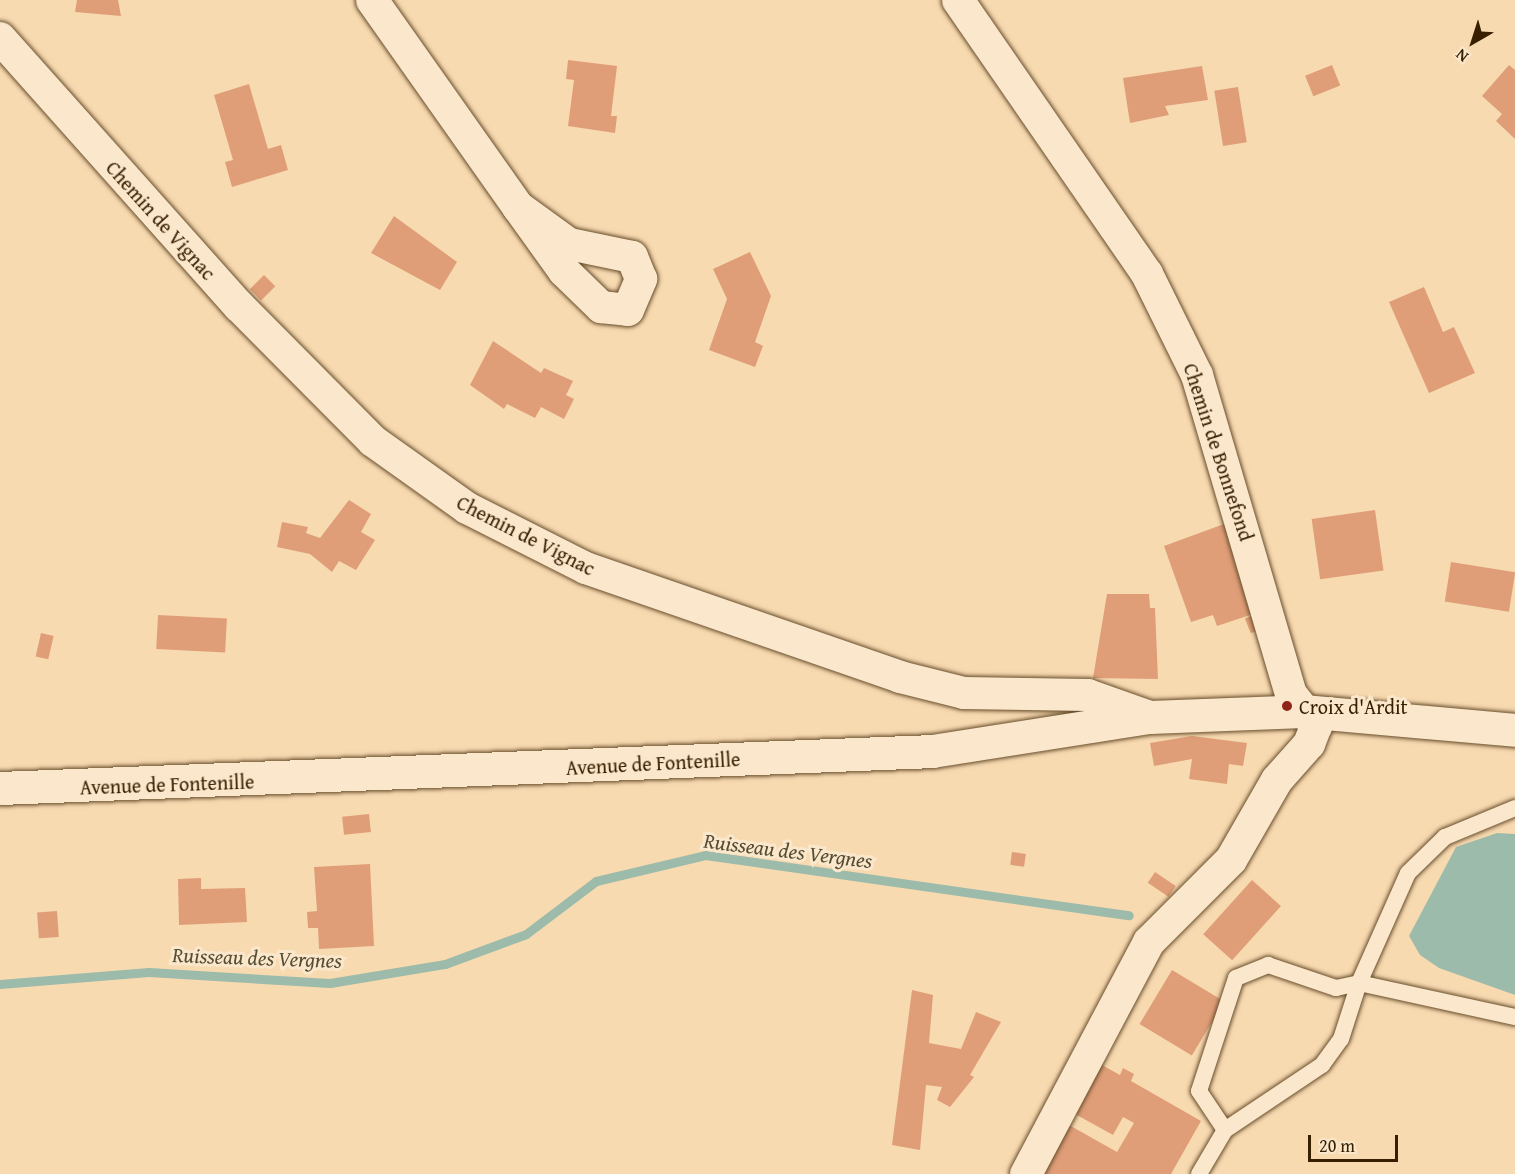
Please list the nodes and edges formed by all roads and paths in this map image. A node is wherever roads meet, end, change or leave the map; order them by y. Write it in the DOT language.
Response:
graph roads {
  1 [pos="372,0"];
  2 [pos="958,0"];
  3 [pos="0,38"];
  4 [pos="518,207"];
  5 [pos="1303,711"];
  6 [pos="1150,717"];
  7 [pos="1515,730"];
  8 [pos="0,788"];
  9 [pos="1515,808"];
  10 [pos="1359,983"];
  11 [pos="1515,1017"];
  12 [pos="1225,1130"];
  13 [pos="1026,1174"];
  14 [pos="1199,1174"];
  1 -- 4 [label="street"];
  2 -- 5 [label="street, Chemin de Bonnefond"];
  3 -- 6 [label="street, Chemin de Vignac"];
  5 -- 6 [label="street, Avenue de Fontenille"];
  5 -- 7 [label="street, Avenue de Fontenille"];
  5 -- 13 [label="street, Chemin de Bonnefond"];
  6 -- 8 [label="street, Avenue de Fontenille"];
  9 -- 10 [label="lane"];
  10 -- 11 [label="lane"];
  10 -- 12 [label="lane"];
  10 -- 12 [label="lane"];
  12 -- 14 [label="lane"];
}
